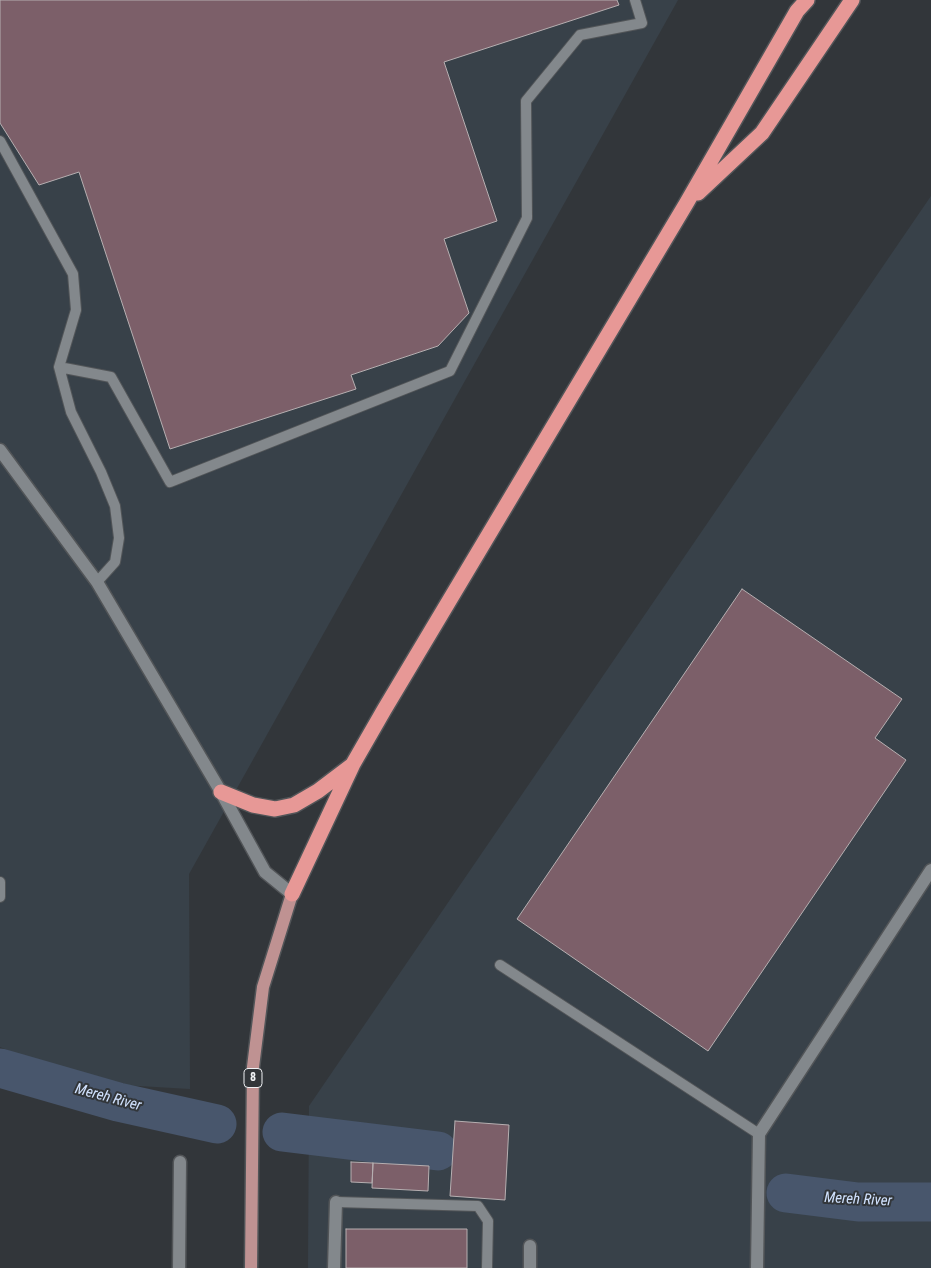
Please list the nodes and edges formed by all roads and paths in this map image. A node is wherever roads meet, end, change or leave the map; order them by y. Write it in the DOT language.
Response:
graph roads {
  1 [pos="635,0"];
  2 [pos="852,0"];
  3 [pos="802,4"];
  4 [pos="0,141"];
  5 [pos="686,204"];
  6 [pos="59,367"];
  7 [pos="0,450"];
  8 [pos="97,582"];
  9 [pos="353,764"];
  10 [pos="221,792"];
  11 [pos="931,870"];
  12 [pos="0,882"];
  13 [pos="292,894"];
  14 [pos="0,897"];
  15 [pos="500,965"];
  16 [pos="759,1134"];
  17 [pos="180,1162"];
  18 [pos="336,1202"];
  19 [pos="530,1246"];
  20 [pos="179,1268"];
  21 [pos="251,1268"];
  22 [pos="334,1268"];
  23 [pos="487,1268"];
  24 [pos="530,1268"];
  25 [pos="757,1268"];
  1 -- 6 [label="lane"];
  2 -- 5 [label="highway"];
  3 -- 5 [label="highway"];
  4 -- 6 [label="lane"];
  5 -- 9 [label="highway"];
  6 -- 8 [label="lane"];
  7 -- 8 [label="street"];
  8 -- 10 [label="street"];
  9 -- 10 [label="highway"];
  9 -- 13 [label="highway"];
  10 -- 13 [label="street"];
  11 -- 16 [label="street"];
  12 -- 14 [label="lane"];
  13 -- 21 [label="main road, 8"];
  15 -- 16 [label="lane"];
  16 -- 25 [label="street"];
  17 -- 20 [label="street"];
  18 -- 22 [label="street"];
  18 -- 23 [label="lane"];
  19 -- 24 [label="street"];
}
